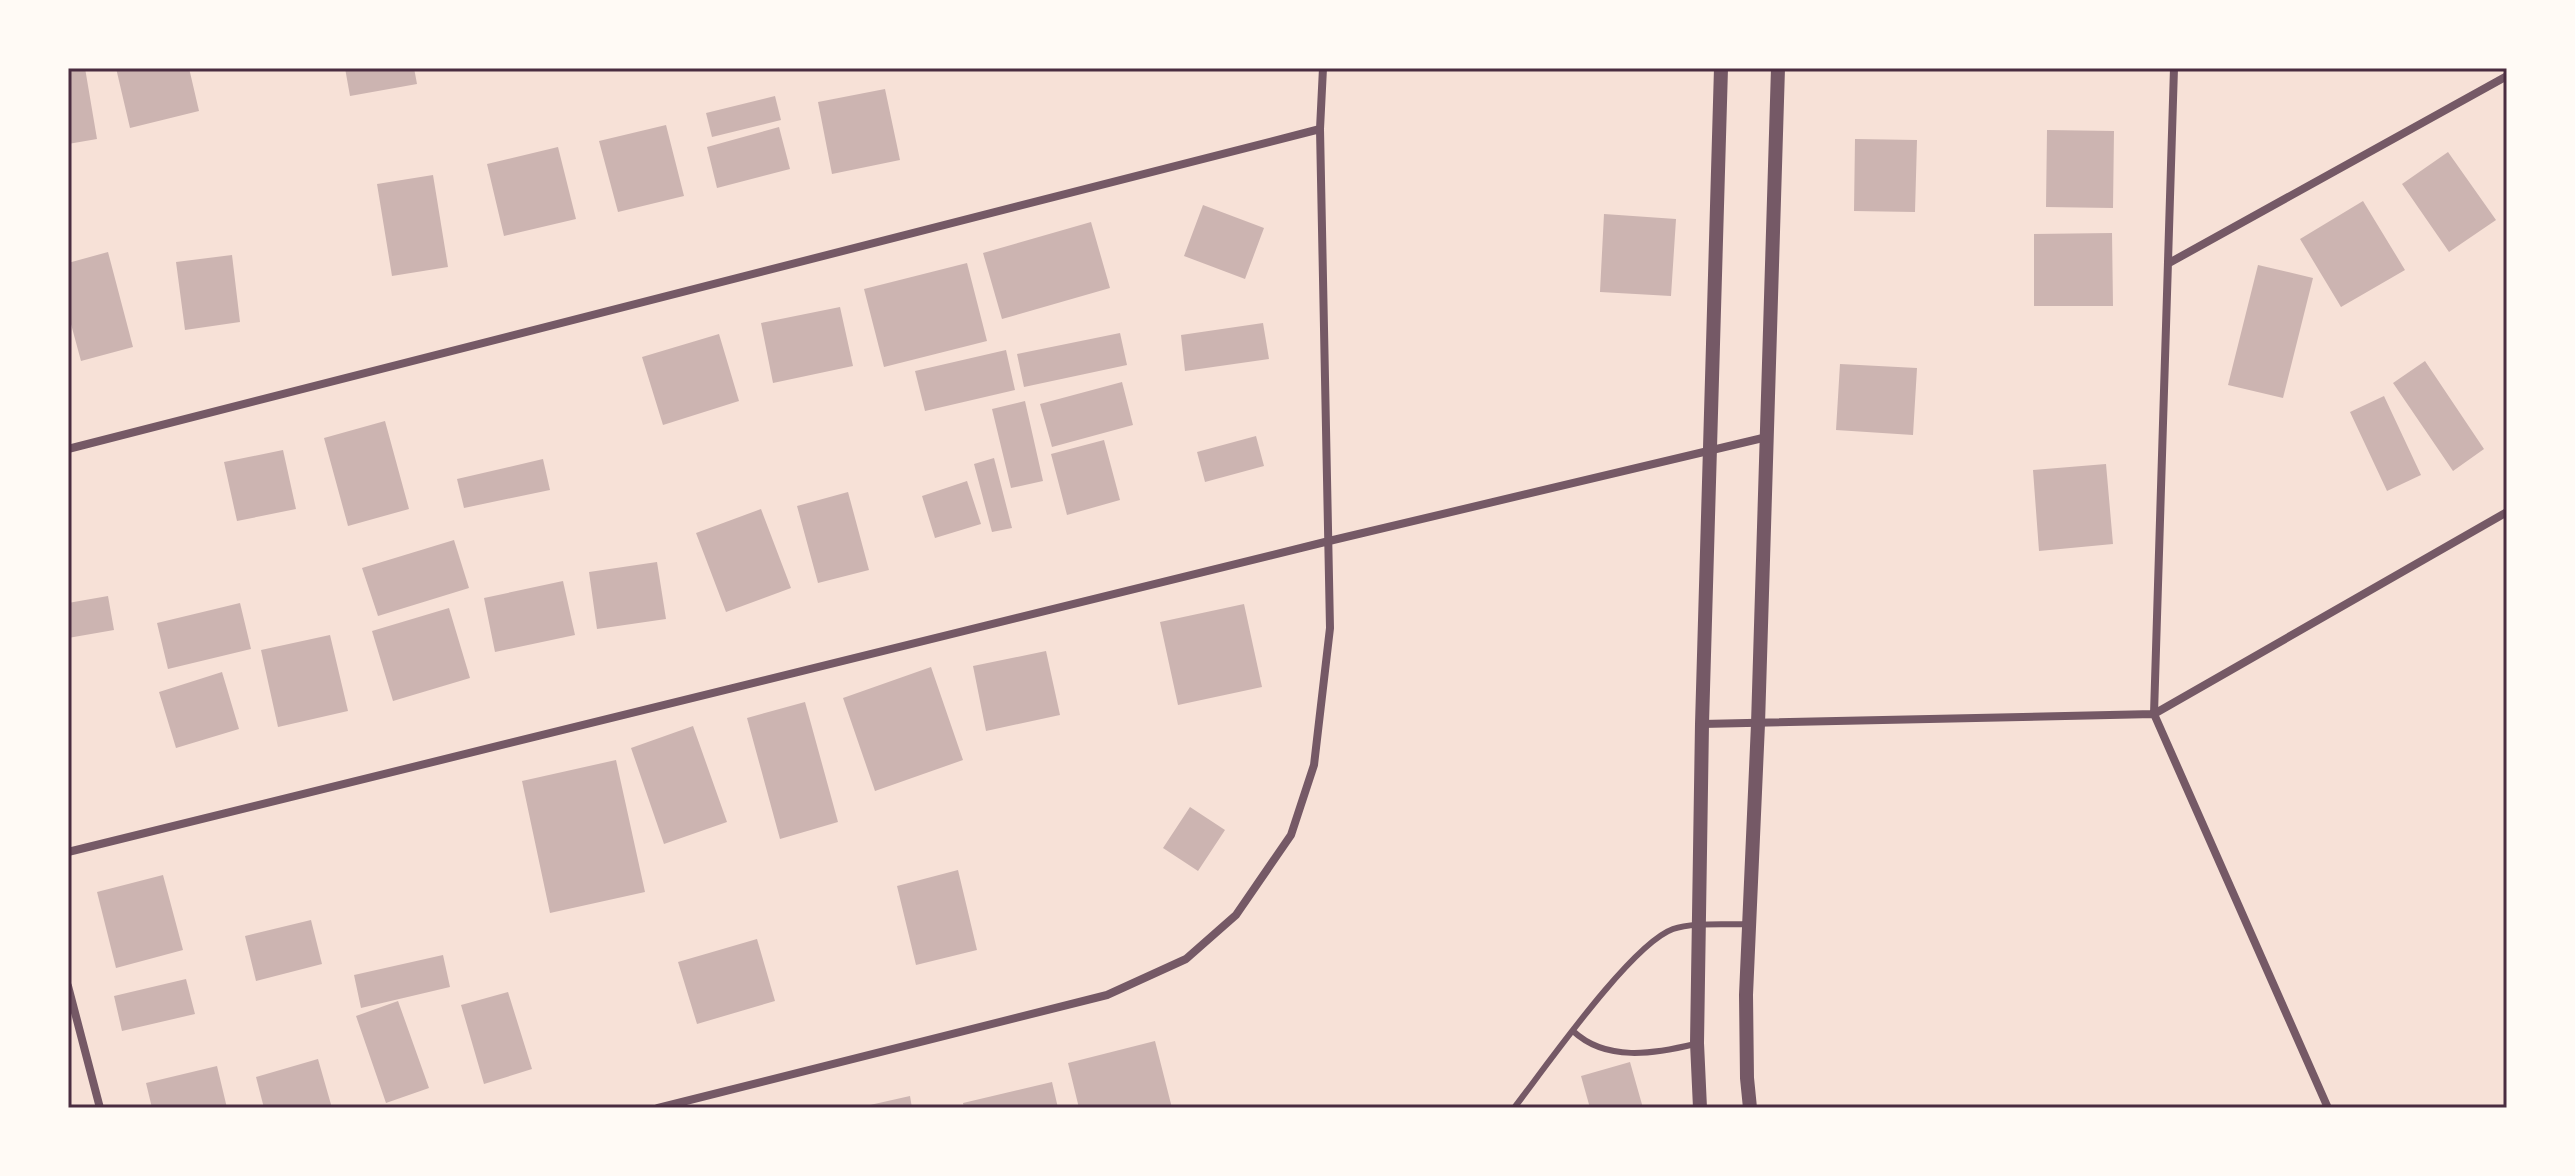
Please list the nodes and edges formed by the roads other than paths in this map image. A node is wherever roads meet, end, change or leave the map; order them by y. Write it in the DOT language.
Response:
graph roads {
  1 [pos="1323,68"];
  2 [pos="1721,68"];
  3 [pos="1778,68"];
  4 [pos="2174,68"];
  5 [pos="2507,76"];
  6 [pos="1320,129"];
  7 [pos="2169,263"];
  8 [pos="1767,437"];
  9 [pos="68,449"];
  10 [pos="1709,453"];
  11 [pos="2507,512"];
  12 [pos="1329,541"];
  13 [pos="2154,714"];
  14 [pos="1702,724"];
  15 [pos="1758,724"];
  16 [pos="68,852"];
  17 [pos="1749,924"];
  18 [pos="1698,927"];
  19 [pos="68,986"];
  20 [pos="1573,1031"];
  21 [pos="1697,1043"];
  22 [pos="100,1108"];
  23 [pos="658,1108"];
  24 [pos="1514,1108"];
  25 [pos="1700,1108"];
  26 [pos="1750,1108"];
  27 [pos="2328,1108"];
  1 -- 6 [label="street"];
  2 -- 10 [label="street"];
  3 -- 8 [label="street"];
  4 -- 7 [label="street"];
  5 -- 7 [label="street"];
  6 -- 9 [label="street"];
  6 -- 12 [label="street"];
  7 -- 13 [label="street"];
  8 -- 10 [label="street"];
  8 -- 15 [label="street"];
  10 -- 12 [label="street"];
  10 -- 14 [label="street"];
  11 -- 13 [label="street"];
  12 -- 16 [label="street"];
  12 -- 23 [label="street"];
  13 -- 15 [label="street"];
  13 -- 27 [label="street"];
  14 -- 15 [label="street"];
  14 -- 18 [label="street"];
  15 -- 17 [label="street"];
  17 -- 18 [label="lane"];
  17 -- 26 [label="street"];
  18 -- 20 [label="lane"];
  18 -- 21 [label="street"];
  19 -- 22 [label="street"];
  20 -- 21 [label="lane"];
  20 -- 24 [label="lane"];
  21 -- 25 [label="street"];
}
